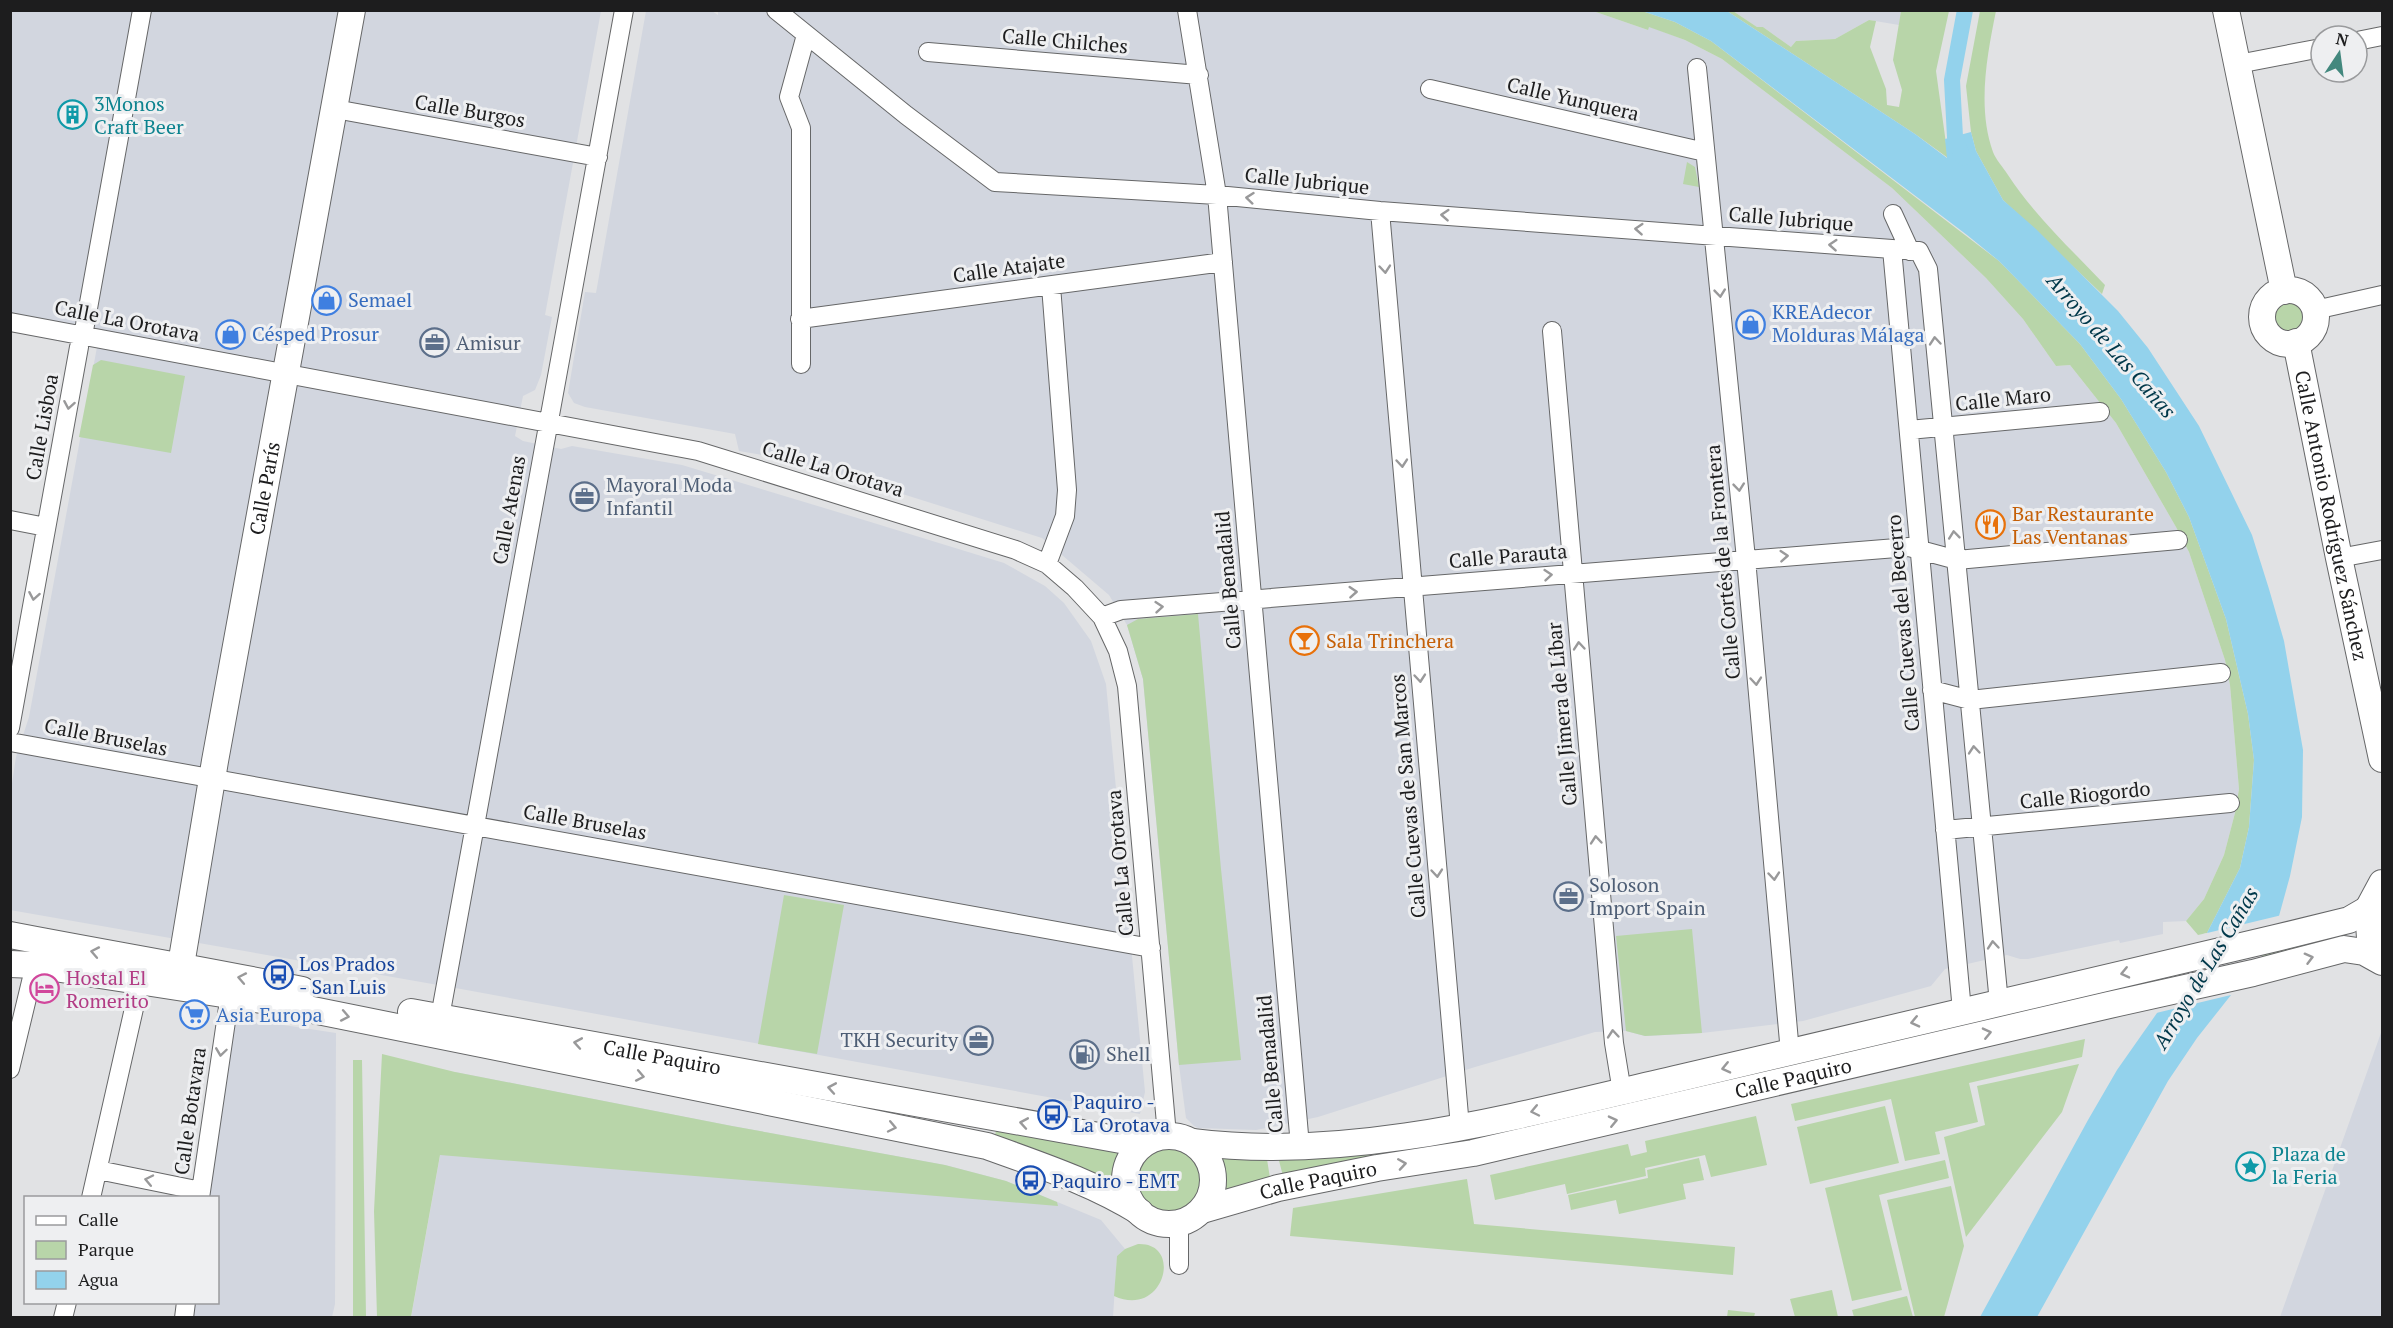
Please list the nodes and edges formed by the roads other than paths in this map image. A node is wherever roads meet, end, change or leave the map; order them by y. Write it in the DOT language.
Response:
graph roads {
  1 [pos="142,10"];
  2 [pos="352,10"];
  3 [pos="624,10"];
  4 [pos="776,10"];
  5 [pos="1187,10"];
  6 [pos="2226,10"];
  7 [pos="806,34"];
  8 [pos="2309,50"];
  9 [pos="928,52"];
  10 [pos="2238,64"];
  11 [pos="1697,68"];
  12 [pos="1199,75"];
  13 [pos="1430,89"];
  14 [pos="335,109"];
  15 [pos="1705,152"];
  16 [pos="598,157"];
  17 [pos="1217,195"];
  18 [pos="1380,211"];
  19 [pos="1893,214"];
  20 [pos="1714,235"];
  21 [pos="1892,249"];
  22 [pos="1910,251"];
  23 [pos="1223,262"];
  24 [pos="1052,286"];
  25 [pos="2284,291"];
  26 [pos="2382,296"];
  27 [pos="2315,310"];
  28 [pos="800,319"];
  29 [pos="10,322"];
  30 [pos="1552,331"];
  31 [pos="10,335"];
  32 [pos="81,341"];
  33 [pos="2296,342"];
  34 [pos="801,364"];
  35 [pos="285,374"];
  36 [pos="2100,412"];
  37 [pos="549,423"];
  38 [pos="1944,427"];
  39 [pos="1909,430"];
  40 [pos="10,520"];
  41 [pos="46,527"];
  42 [pos="2178,540"];
  43 [pos="1919,550"];
  44 [pos="2382,550"];
  45 [pos="2339,558"];
  46 [pos="1746,559"];
  47 [pos="1957,560"];
  48 [pos="1047,564"];
  49 [pos="1572,573"];
  50 [pos="1412,587"];
  51 [pos="1252,599"];
  52 [pos="1102,617"];
  53 [pos="2222,673"];
  54 [pos="1932,690"];
  55 [pos="1970,700"];
  56 [pos="10,728"];
  57 [pos="10,742"];
  58 [pos="2382,759"];
  59 [pos="212,778"];
  60 [pos="2230,803"];
  61 [pos="474,825"];
  62 [pos="1982,828"];
  63 [pos="1945,830"];
  64 [pos="2382,883"];
  65 [pos="2368,909"];
  66 [pos="10,935"];
  67 [pos="1151,948"];
  68 [pos="2382,960"];
  69 [pos="22,965"];
  70 [pos="181,965"];
  71 [pos="143,982"];
  72 [pos="204,991"];
  73 [pos="230,994"];
  74 [pos="1999,1003"];
  75 [pos="1962,1011"];
  76 [pos="440,1017"];
  77 [pos="1790,1053"];
  78 [pos="10,1069"];
  79 [pos="1622,1092"];
  80 [pos="1461,1127"];
  81 [pos="1167,1136"];
  82 [pos="1192,1142"];
  83 [pos="1143,1144"];
  84 [pos="1300,1146"];
  85 [pos="98,1170"];
  86 [pos="200,1194"];
  87 [pos="91,1196"];
  88 [pos="1202,1210"];
  89 [pos="1140,1212"];
  90 [pos="1179,1222"];
  91 [pos="1179,1265"];
  1 -- 32 [label="street, Calle Lisboa"];
  2 -- 14 [label="main road, Calle París"];
  3 -- 16 [label="street, Calle Atenas"];
  4 -- 7 [label="street, Calle Jubrique"];
  5 -- 12 [label="street, Calle Benadalid"];
  6 -- 10 [label="main road"];
  7 -- 17 [label="street, Calle Jubrique"];
  7 -- 28 [label="street"];
  8 -- 10 [label="street"];
  9 -- 12 [label="street, Calle Chilches"];
  10 -- 25 [label="main road"];
  11 -- 15 [label="street, Calle Cortés de la Frontera"];
  12 -- 17 [label="street, Calle Benadalid"];
  13 -- 15 [label="street, Calle Yunquera"];
  14 -- 16 [label="street, Calle Burgos"];
  14 -- 35 [label="main road, Calle París"];
  15 -- 20 [label="street, Calle Cortés de la Frontera"];
  16 -- 37 [label="street, Calle Atenas"];
  18 -- 17 [label="street, Calle Jubrique, one-way"];
  17 -- 23 [label="street, Calle Benadalid"];
  20 -- 18 [label="street, Calle Jubrique, one-way"];
  18 -- 50 [label="street, Calle Cuevas de San Marcos, one-way"];
  19 -- 22 [label="street"];
  21 -- 20 [label="street, Calle Jubrique, one-way"];
  20 -- 46 [label="street, Calle Cortés de la Frontera, one-way"];
  21 -- 22 [label="street"];
  21 -- 39 [label="street, Calle Cuevas del Becerro"];
  38 -- 22 [label="street, one-way"];
  23 -- 24 [label="street, Calle Atajate"];
  23 -- 51 [label="street, Calle Benadalid"];
  24 -- 28 [label="street, Calle Atajate"];
  24 -- 48 [label="street"];
  25 -- 27 [label="main road"];
  25 -- 33 [label="main road"];
  26 -- 27 [label="street"];
  27 -- 33 [label="main road"];
  28 -- 34 [label="street"];
  29 -- 32 [label="street, Calle La Orotava"];
  30 -- 49 [label="street, Calle Jimera de Líbar"];
  31 -- 32 [label="street"];
  32 -- 35 [label="street, Calle La Orotava"];
  32 -- 41 [label="street, Calle Lisboa, one-way"];
  33 -- 45 [label="main road, Calle Antonio Rodríguez Sánchez"];
  35 -- 37 [label="street, Calle La Orotava"];
  35 -- 59 [label="main road, Calle París"];
  36 -- 38 [label="street, Calle Maro"];
  37 -- 48 [label="street, Calle La Orotava"];
  37 -- 61 [label="street, Calle Atenas"];
  38 -- 39 [label="street, Calle Maro"];
  47 -- 38 [label="street, one-way"];
  39 -- 43 [label="street, Calle Cuevas del Becerro"];
  40 -- 41 [label="street"];
  41 -- 56 [label="street, Calle Lisboa, one-way"];
  42 -- 47 [label="street, Calle Parauta"];
  46 -- 43 [label="street, Calle Parauta, one-way"];
  43 -- 47 [label="street, Calle Parauta"];
  43 -- 54 [label="street, Calle Cuevas del Becerro"];
  44 -- 45 [label="street"];
  45 -- 58 [label="main road, Calle Antonio Rodríguez Sánchez"];
  46 -- 49 [label="street, Calle Parauta"];
  46 -- 77 [label="street, Calle Cortés de la Frontera, one-way"];
  47 -- 55 [label="street"];
  48 -- 52 [label="street, Calle La Orotava"];
  50 -- 49 [label="street, Calle Parauta, one-way"];
  79 -- 49 [label="street, Calle Jimera de Líbar, one-way"];
  51 -- 50 [label="street, Calle Parauta, one-way"];
  50 -- 80 [label="street, Calle Cuevas de San Marcos, one-way"];
  52 -- 51 [label="street, Calle Parauta, one-way"];
  51 -- 84 [label="street, Calle Benadalid"];
  52 -- 67 [label="street, Calle La Orotava"];
  53 -- 55 [label="street"];
  54 -- 55 [label="street"];
  54 -- 63 [label="street, Calle Cuevas del Becerro"];
  62 -- 55 [label="street, one-way"];
  57 -- 59 [label="street, Calle Bruselas"];
  59 -- 61 [label="street, Calle Bruselas"];
  59 -- 70 [label="main road, Calle París"];
  60 -- 62 [label="street, Calle Riogordo"];
  61 -- 67 [label="street, Calle Bruselas"];
  61 -- 76 [label="street, Calle Atenas"];
  62 -- 63 [label="street, Calle Riogordo"];
  74 -- 62 [label="street, one-way"];
  63 -- 75 [label="street, Calle Cuevas del Becerro"];
  64 -- 65 [label="main road"];
  65 -- 68 [label="main road"];
  65 -- 74 [label="main road, Calle Paquiro, one-way"];
  70 -- 66 [label="main road, Calle Paquiro, one-way"];
  67 -- 81 [label="street, Calle La Orotava"];
  88 -- 68 [label="main road, Calle Paquiro, one-way"];
  69 -- 71 [label="main road, Calle Paquiro"];
  69 -- 78 [label="street"];
  70 -- 71 [label="main road"];
  70 -- 72 [label="main road"];
  76 -- 70 [label="main road, Calle Paquiro, one-way"];
  71 -- 72 [label="main road, Calle Paquiro"];
  71 -- 85 [label="street"];
  72 -- 73 [label="main road, Calle Paquiro"];
  73 -- 86 [label="street, Calle Botavara, one-way"];
  73 -- 89 [label="main road, Calle Paquiro, one-way"];
  74 -- 75 [label="main road, Calle Paquiro"];
  75 -- 77 [label="main road, Calle Paquiro, one-way"];
  83 -- 76 [label="main road, Calle Paquiro, one-way"];
  77 -- 79 [label="main road, Calle Paquiro, one-way"];
  79 -- 80 [label="main road, Calle Paquiro, one-way"];
  80 -- 84 [label="main road, Calle Paquiro"];
  81 -- 82 [label="main road"];
  81 -- 83 [label="main road"];
  82 -- 84 [label="main road, Calle Paquiro"];
  82 -- 88 [label="main road"];
  83 -- 89 [label="main road"];
  86 -- 85 [label="street, one-way"];
  85 -- 87 [label="street"];
  88 -- 90 [label="main road"];
  89 -- 90 [label="main road"];
  90 -- 91 [label="street"];
}
